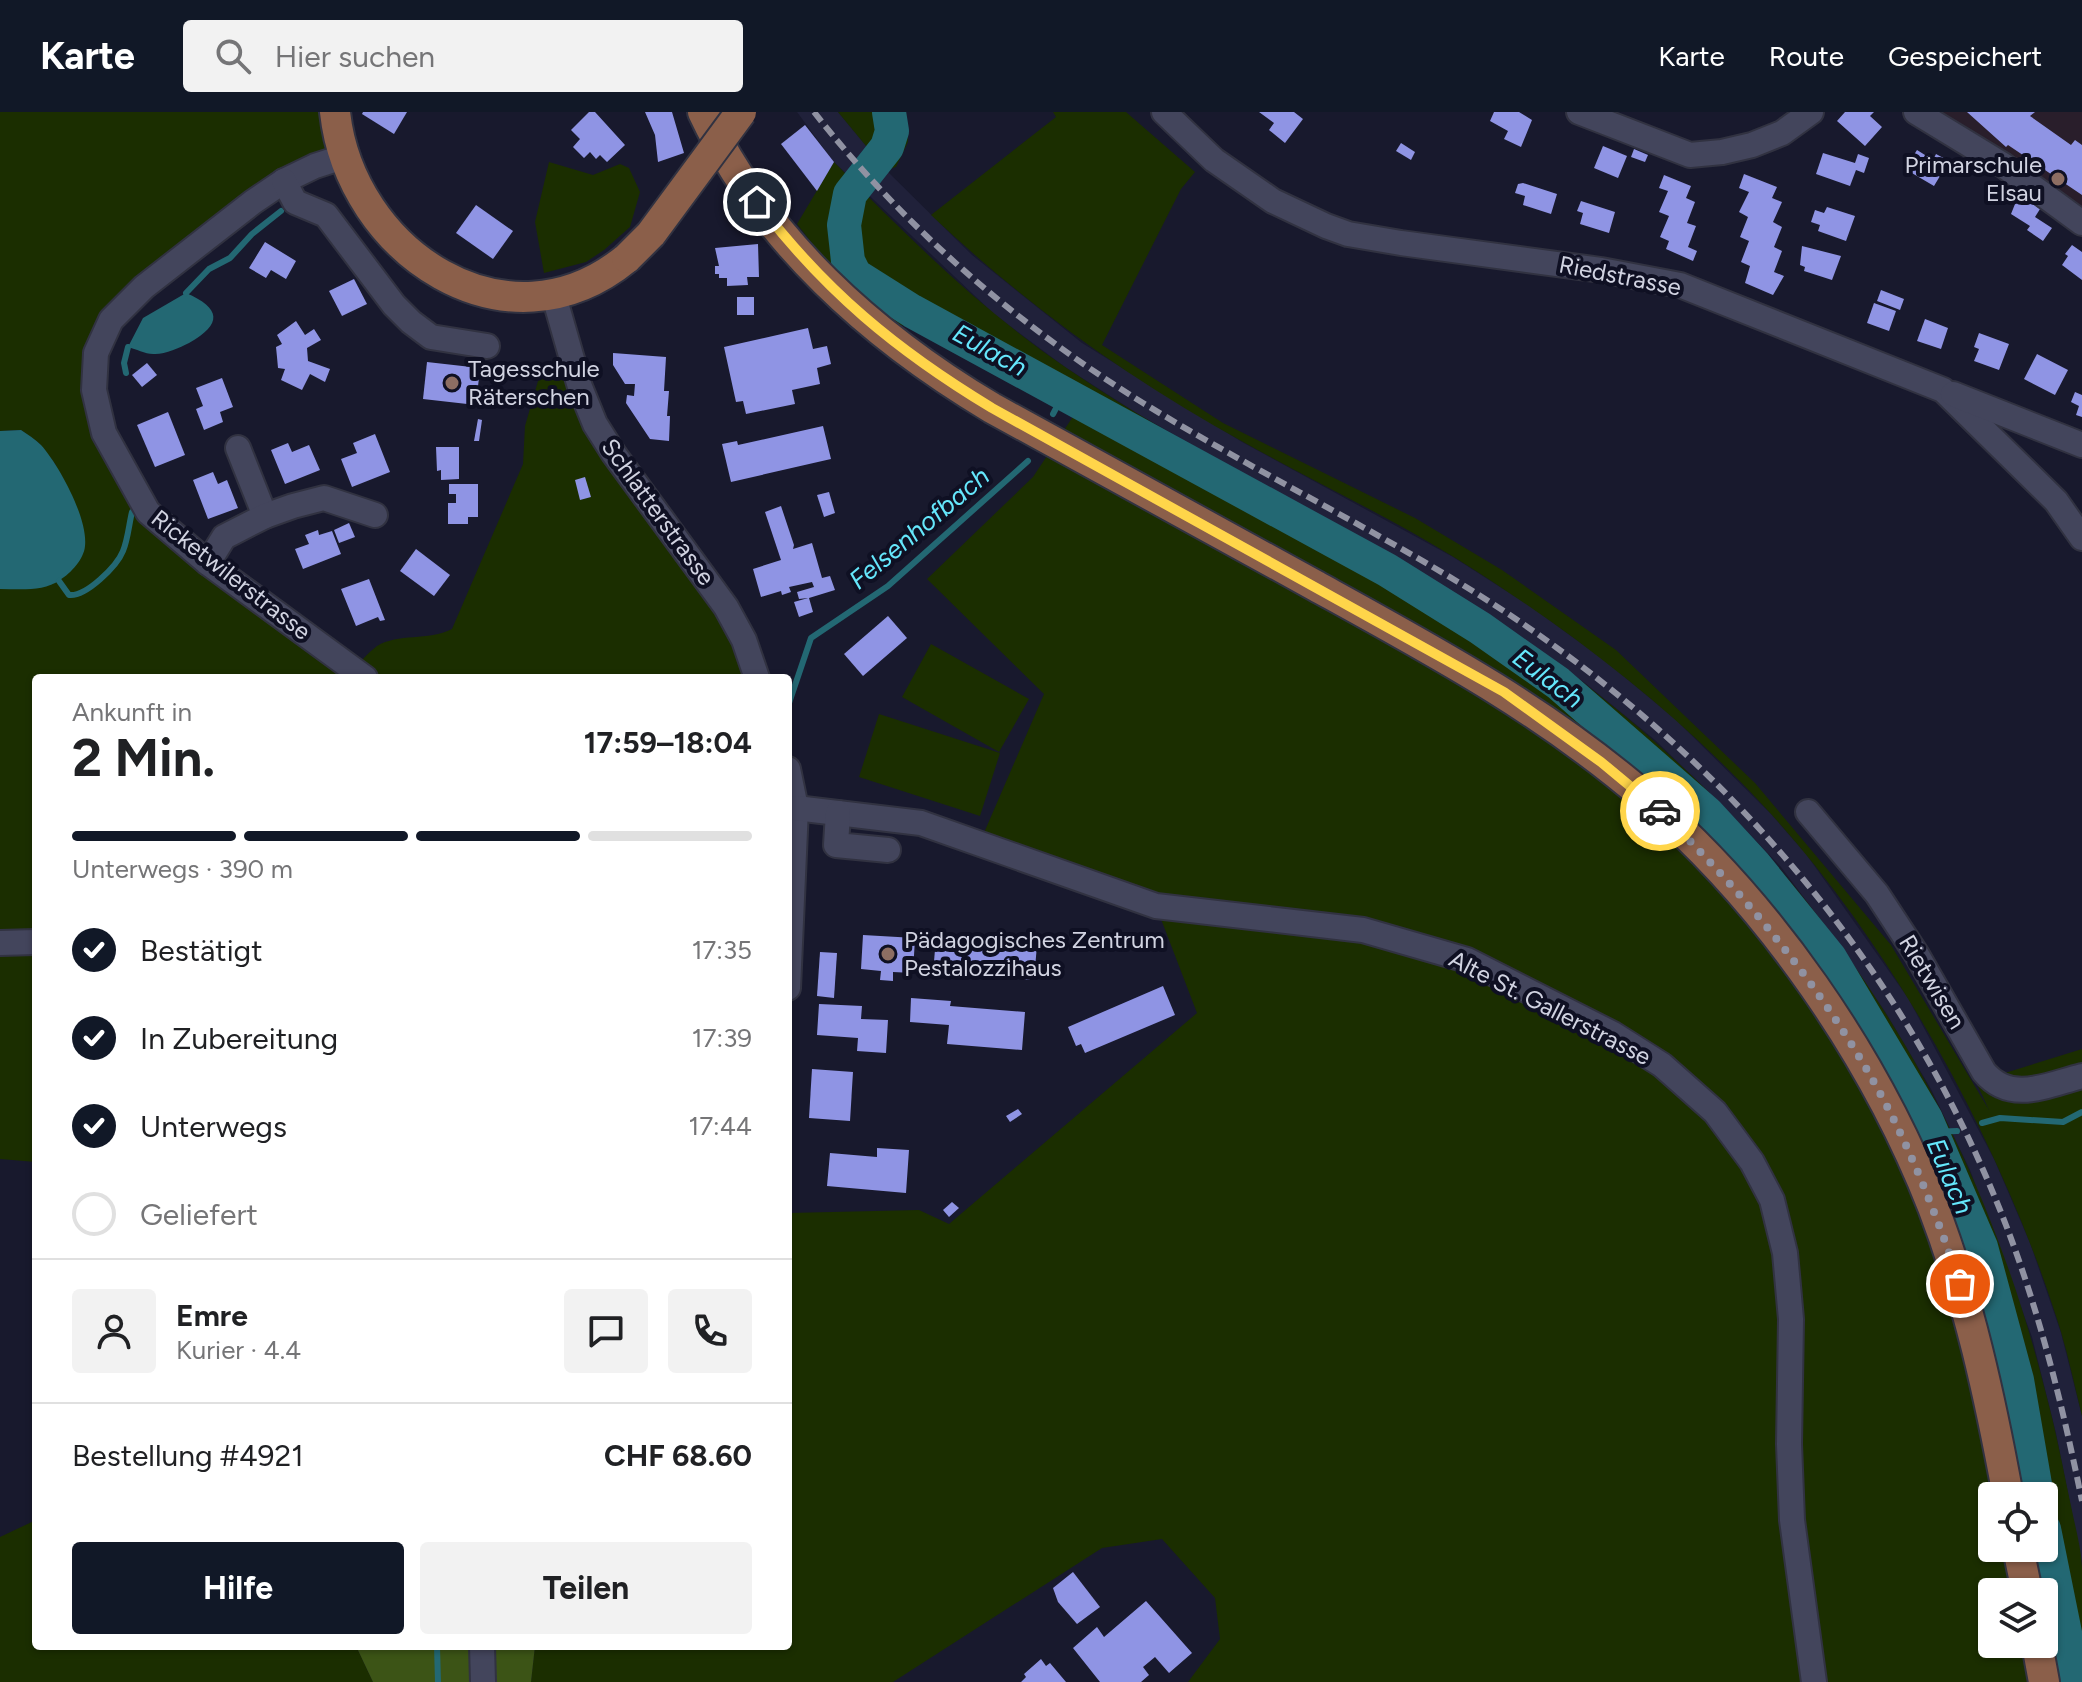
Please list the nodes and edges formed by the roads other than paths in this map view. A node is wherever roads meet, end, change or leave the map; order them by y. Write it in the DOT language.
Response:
graph roads {
  1 [pos="335,112"];
  2 [pos="703,112"];
  3 [pos="741,112"];
  4 [pos="1164,112"];
  5 [pos="1579,112"];
  6 [pos="1811,112"];
  7 [pos="1916,112"];
  8 [pos="346,156"];
  9 [pos="284,181"];
  10 [pos="2082,223"];
  11 [pos="554,296"];
  12 [pos="487,346"];
  13 [pos="1943,390"];
  14 [pos="2082,445"];
  15 [pos="238,448"];
  16 [pos="375,515"];
  17 [pos="265,516"];
  18 [pos="2082,538"];
  19 [pos="208,563"];
  20 [pos="360,674"];
  21 [pos="756,674"];
  22 [pos="792,788"];
  23 [pos="796,808"];
  24 [pos="1808,812"];
  25 [pos="838,813"];
  26 [pos="888,850"];
  27 [pos="792,898"];
  28 [pos="32,942"];
  29 [pos="0,943"];
  30 [pos="2082,1076"];
  31 [pos="2005,1482"];
  32 [pos="482,1650"];
  33 [pos="2040,1658"];
  34 [pos="483,1682"];
  35 [pos="1814,1682"];
  36 [pos="2044,1682"];
  1 -- 8 [label="main road"];
  2 -- 31 [label="main road"];
  3 -- 11 [label="main road, bridge"];
  4 -- 13 [label="street, Riedstrasse"];
  5 -- 6 [label="street"];
  7 -- 10 [label="street"];
  8 -- 9 [label="street, Ricketwilerstrasse"];
  8 -- 11 [label="main road"];
  9 -- 12 [label="street"];
  9 -- 19 [label="street, Ricketwilerstrasse"];
  11 -- 21 [label="street, Schlatterstrasse"];
  13 -- 14 [label="street"];
  13 -- 18 [label="street, Riedstrasse"];
  15 -- 17 [label="street"];
  16 -- 17 [label="street"];
  17 -- 19 [label="street"];
  19 -- 20 [label="street, Ricketwilerstrasse"];
  22 -- 23 [label="street"];
  23 -- 25 [label="street, Alte St. Gallerstrasse"];
  23 -- 27 [label="street"];
  24 -- 30 [label="street, Rietwisen"];
  25 -- 26 [label="street"];
  25 -- 35 [label="street, Alte St. Gallerstrasse"];
  28 -- 29 [label="street"];
  32 -- 34 [label="street"];
  33 -- 36 [label="main road"];
}
